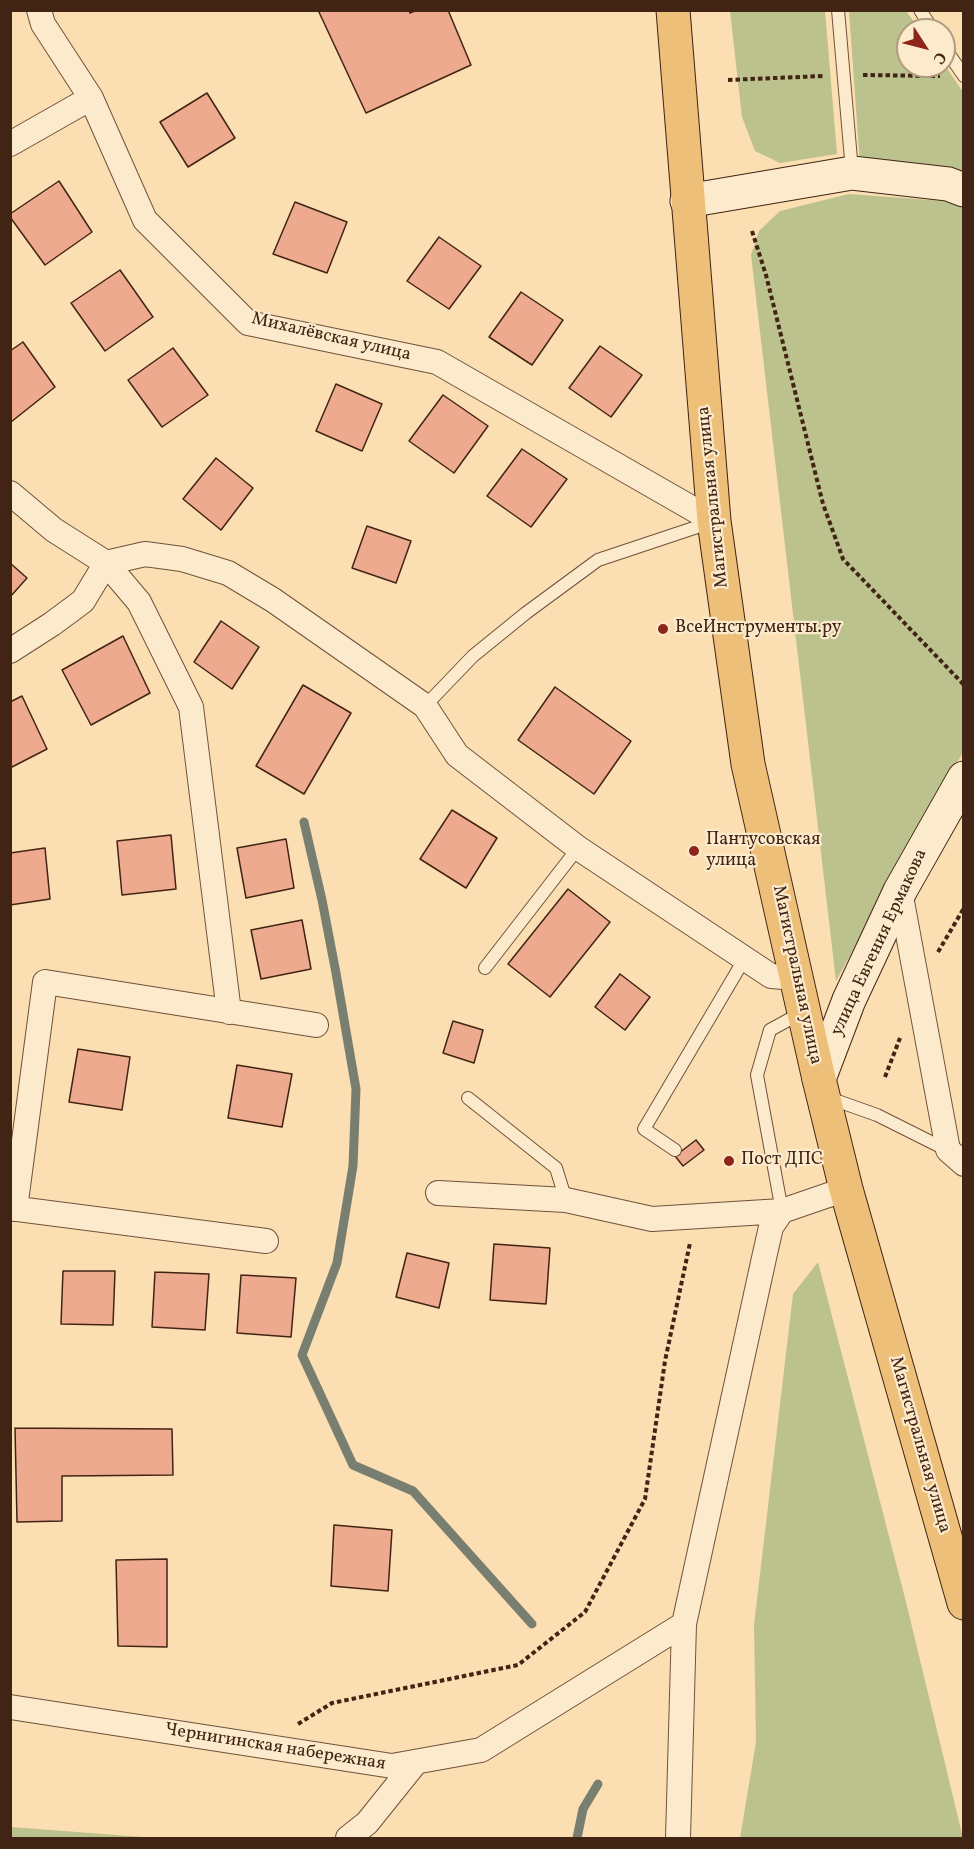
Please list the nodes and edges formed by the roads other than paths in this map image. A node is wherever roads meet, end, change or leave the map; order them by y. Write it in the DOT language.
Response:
graph roads {
  1 [pos="39,10"];
  2 [pos="673,10"];
  3 [pos="838,10"];
  4 [pos="91,98"];
  5 [pos="10,144"];
  6 [pos="852,173"];
  7 [pos="963,190"];
  8 [pos="687,201"];
  9 [pos="10,493"];
  10 [pos="714,521"];
  11 [pos="106,563"];
  12 [pos="10,651"];
  13 [pos="425,706"];
  14 [pos="963,778"];
  15 [pos="578,848"];
  16 [pos="900,891"];
  17 [pos="745,958"];
  18 [pos="485,969"];
  19 [pos="797,978"];
  20 [pos="229,1012"];
  21 [pos="804,1012"];
  22 [pos="316,1025"];
  23 [pos="822,1088"];
  24 [pos="468,1098"];
  25 [pos="675,1150"];
  26 [pos="956,1157"];
  27 [pos="846,1189"];
  28 [pos="438,1193"];
  29 [pos="566,1200"];
  30 [pos="13,1209"];
  31 [pos="782,1211"];
  32 [pos="266,1240"];
  33 [pos="963,1604"];
  34 [pos="684,1624"];
  35 [pos="10,1707"];
  36 [pos="416,1762"];
  37 [pos="348,1839"];
  38 [pos="678,1839"];
  1 -- 4 [label="street, Михалёвская улица"];
  2 -- 8 [label="highway, Магистральная улица"];
  3 -- 6 [label="lane"];
  4 -- 5 [label="street"];
  4 -- 10 [label="street, Михалёвская улица"];
  6 -- 7 [label="main road"];
  6 -- 8 [label="main road"];
  8 -- 10 [label="highway, Магистральная улица"];
  9 -- 11 [label="street"];
  10 -- 13 [label="lane"];
  10 -- 19 [label="highway, Магистральная улица"];
  11 -- 12 [label="street"];
  11 -- 13 [label="street"];
  11 -- 20 [label="street"];
  13 -- 15 [label="street"];
  14 -- 16 [label="main road, улица Евгения Ермакова"];
  15 -- 17 [label="street"];
  15 -- 18 [label="lane"];
  16 -- 23 [label="main road, улица Евгения Ермакова"];
  16 -- 26 [label="street"];
  17 -- 19 [label="street"];
  17 -- 25 [label="lane"];
  19 -- 21 [label="highway, Магистральная улица"];
  20 -- 22 [label="street"];
  20 -- 30 [label="street"];
  21 -- 23 [label="highway, Магистральная улица"];
  21 -- 31 [label="lane"];
  23 -- 26 [label="lane"];
  23 -- 27 [label="highway, Магистральная улица"];
  24 -- 29 [label="lane"];
  27 -- 31 [label="street"];
  27 -- 33 [label="highway, Магистральная улица"];
  28 -- 29 [label="street"];
  29 -- 31 [label="street"];
  30 -- 32 [label="street"];
  31 -- 34 [label="street"];
  34 -- 36 [label="street, Чернигинская набережная"];
  34 -- 38 [label="street"];
  35 -- 36 [label="street, Чернигинская набережная"];
  36 -- 37 [label="street"];
}
